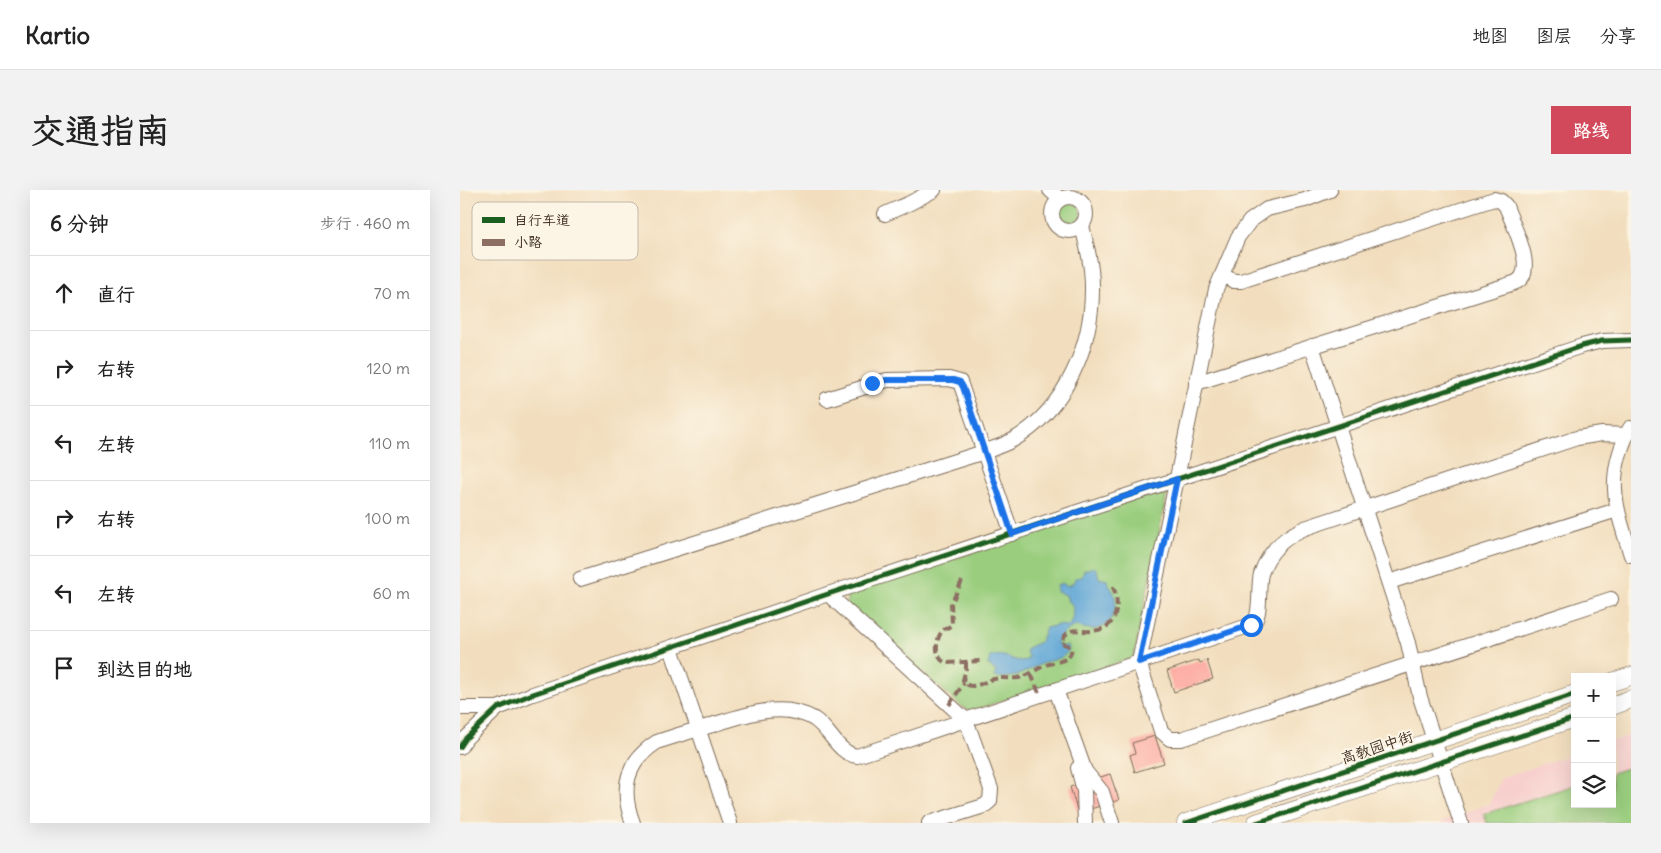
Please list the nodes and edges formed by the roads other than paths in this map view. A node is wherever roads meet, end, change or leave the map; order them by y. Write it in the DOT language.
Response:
graph roads {
  1 [pos="934,190"];
  2 [pos="1330,190"];
  3 [pos="1055,194"];
  4 [pos="885,214"];
  5 [pos="1082,226"];
  6 [pos="1222,275"];
  7 [pos="1631,340"];
  8 [pos="1312,346"];
  9 [pos="1196,383"];
  10 [pos="827,399"];
  11 [pos="1338,428"];
  12 [pos="1629,431"];
  13 [pos="984,452"];
  14 [pos="1177,479"];
  15 [pos="1365,508"];
  16 [pos="1617,510"];
  17 [pos="1012,534"];
  18 [pos="1631,555"];
  19 [pos="580,579"];
  20 [pos="1389,582"];
  21 [pos="828,594"];
  22 [pos="1611,598"];
  23 [pos="671,648"];
  24 [pos="1139,662"];
  25 [pos="1412,663"];
  26 [pos="1631,676"];
  27 [pos="1616,681"];
  28 [pos="1053,691"];
  29 [pos="1571,695"];
  30 [pos="1631,699"];
  31 [pos="1616,705"];
  32 [pos="460,708"];
  33 [pos="498,708"];
  34 [pos="1571,719"];
  35 [pos="966,720"];
  36 [pos="698,729"];
  37 [pos="1435,741"];
  38 [pos="460,747"];
  39 [pos="1442,763"];
  40 [pos="634,823"];
  41 [pos="730,823"];
  42 [pos="929,823"];
  43 [pos="1085,823"];
  44 [pos="1112,823"];
  45 [pos="1186,823"];
  46 [pos="1256,823"];
  47 [pos="1461,823"];
  1 -- 4 [label="street"];
  2 -- 6 [label="street"];
  3 -- 5 [label="street"];
  3 -- 5 [label="street"];
  5 -- 13 [label="street"];
  6 -- 8 [label="street"];
  6 -- 9 [label="street"];
  7 -- 11 [label="street"];
  8 -- 9 [label="street"];
  8 -- 11 [label="street"];
  9 -- 14 [label="street"];
  10 -- 13 [label="street"];
  11 -- 14 [label="street"];
  11 -- 15 [label="street"];
  12 -- 15 [label="street"];
  12 -- 16 [label="street"];
  13 -- 17 [label="street"];
  13 -- 19 [label="street"];
  14 -- 17 [label="street"];
  14 -- 24 [label="street"];
  15 -- 20 [label="street"];
  15 -- 24 [label="street"];
  16 -- 18 [label="street"];
  16 -- 20 [label="street"];
  17 -- 21 [label="street"];
  20 -- 25 [label="street"];
  21 -- 23 [label="street"];
  21 -- 35 [label="street"];
  22 -- 25 [label="street"];
  23 -- 33 [label="street"];
  23 -- 36 [label="street"];
  24 -- 25 [label="street"];
  24 -- 28 [label="street"];
  25 -- 37 [label="street"];
  26 -- 27 [label="main road"];
  28 -- 35 [label="street"];
  28 -- 43 [label="street"];
  28 -- 44 [label="street"];
  29 -- 37 [label="main road, 高教园中街"];
  30 -- 31 [label="main road"];
  32 -- 33 [label="street"];
  33 -- 38 [label="street"];
  34 -- 39 [label="main road"];
  35 -- 36 [label="street"];
  35 -- 42 [label="street"];
  36 -- 40 [label="street"];
  36 -- 41 [label="street"];
  37 -- 39 [label="street"];
  37 -- 45 [label="main road, 高教园中街"];
  39 -- 46 [label="main road"];
  39 -- 47 [label="street"];
}
